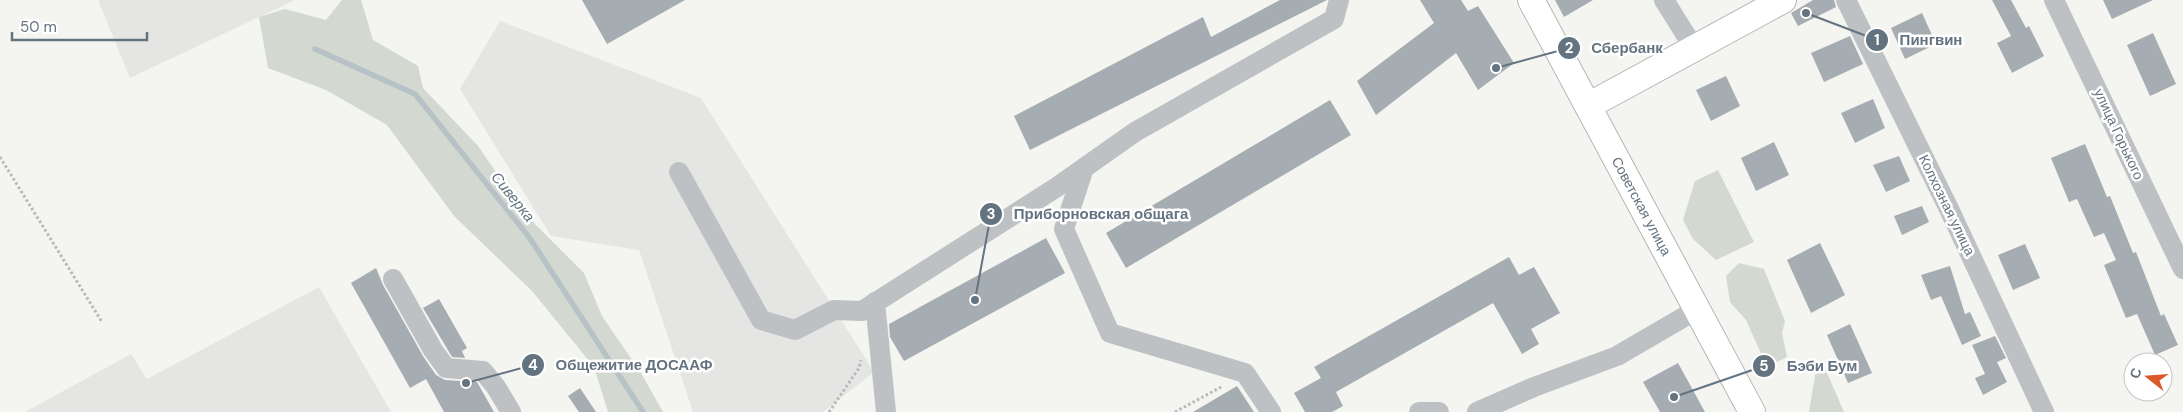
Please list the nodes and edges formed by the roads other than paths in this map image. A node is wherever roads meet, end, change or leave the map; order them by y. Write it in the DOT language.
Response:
graph roads {
  1 [pos="1339,0"];
  2 [pos="1531,0"];
  3 [pos="1664,0"];
  4 [pos="1846,0"];
  5 [pos="2054,0"];
  6 [pos="1769,3"];
  7 [pos="1694,48"];
  8 [pos="1588,106"];
  9 [pos="1084,168"];
  10 [pos="679,172"];
  11 [pos="2183,270"];
  12 [pos="393,279"];
  13 [pos="876,302"];
  14 [pos="1696,310"];
  15 [pos="511,412"];
  16 [pos="886,412"];
  17 [pos="1271,412"];
  18 [pos="1418,412"];
  19 [pos="1439,412"];
  20 [pos="1476,412"];
  21 [pos="1752,412"];
  22 [pos="2044,412"];
  1 -- 9 [label="street"];
  2 -- 8 [label="main road, Советская улица"];
  3 -- 7 [label="street"];
  4 -- 22 [label="street, Колхозная улица"];
  5 -- 11 [label="street, улица Горького"];
  6 -- 7 [label="main road"];
  7 -- 8 [label="main road"];
  8 -- 14 [label="main road, Советская улица"];
  9 -- 13 [label="street"];
  9 -- 17 [label="street"];
  10 -- 13 [label="street"];
  12 -- 15 [label="street"];
  13 -- 16 [label="street"];
  14 -- 20 [label="street"];
  14 -- 21 [label="main road, Советская улица"];
  18 -- 19 [label="street"];
}
